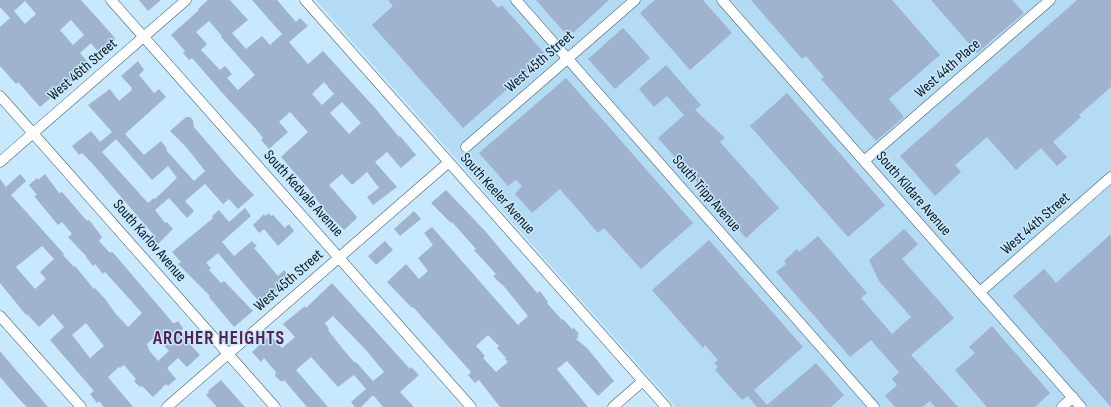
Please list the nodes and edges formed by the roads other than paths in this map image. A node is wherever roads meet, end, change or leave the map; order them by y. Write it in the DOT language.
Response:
graph roads {
  1 [pos="111,0"];
  2 [pos="186,0"];
  3 [pos="305,0"];
  4 [pos="516,0"];
  5 [pos="635,0"];
  6 [pos="722,0"];
  7 [pos="1050,0"];
  8 [pos="144,37"];
  9 [pos="567,59"];
  10 [pos="0,96"];
  11 [pos="34,133"];
  12 [pos="466,147"];
  13 [pos="864,161"];
  14 [pos="0,162"];
  15 [pos="448,162"];
  16 [pos="1111,178"];
  17 [pos="339,257"];
  18 [pos="980,292"];
  19 [pos="0,316"];
  20 [pos="228,354"];
  21 [pos="643,381"];
  22 [pos="1073,397"];
  23 [pos="81,407"];
  24 [pos="167,407"];
  25 [pos="275,407"];
  26 [pos="472,407"];
  27 [pos="613,407"];
  28 [pos="666,407"];
  29 [pos="874,407"];
  30 [pos="1062,407"];
  31 [pos="1081,407"];
  1 -- 8 [label="street, South Kedvale Avenue"];
  2 -- 8 [label="street, West 46th Street"];
  3 -- 15 [label="street, South Keeler Avenue"];
  4 -- 9 [label="street, South Tripp Avenue"];
  5 -- 9 [label="street, West 45th Street"];
  6 -- 13 [label="street, South Kildare Avenue"];
  7 -- 13 [label="street, West 44th Place"];
  8 -- 11 [label="street, West 46th Street"];
  8 -- 17 [label="street, South Kedvale Avenue"];
  9 -- 12 [label="street, West 45th Street"];
  9 -- 29 [label="street, South Tripp Avenue"];
  10 -- 11 [label="street, South Karlov Avenue"];
  11 -- 14 [label="street, West 46th Street"];
  11 -- 20 [label="street, South Karlov Avenue"];
  13 -- 18 [label="street, South Kildare Avenue"];
  15 -- 17 [label="street, West 45th Street"];
  15 -- 21 [label="street, South Keeler Avenue"];
  16 -- 18 [label="street, West 44th Street"];
  17 -- 20 [label="street, West 45th Street"];
  17 -- 26 [label="street, South Kedvale Avenue"];
  18 -- 22 [label="street, South Kildare Avenue"];
  19 -- 23 [label="street"];
  20 -- 24 [label="street, West 45th Street"];
  20 -- 25 [label="street, South Karlov Avenue"];
  21 -- 27 [label="street"];
  21 -- 28 [label="street, South Keeler Avenue"];
  22 -- 30 [label="street"];
  22 -- 31 [label="street, South Kildare Avenue"];
}
